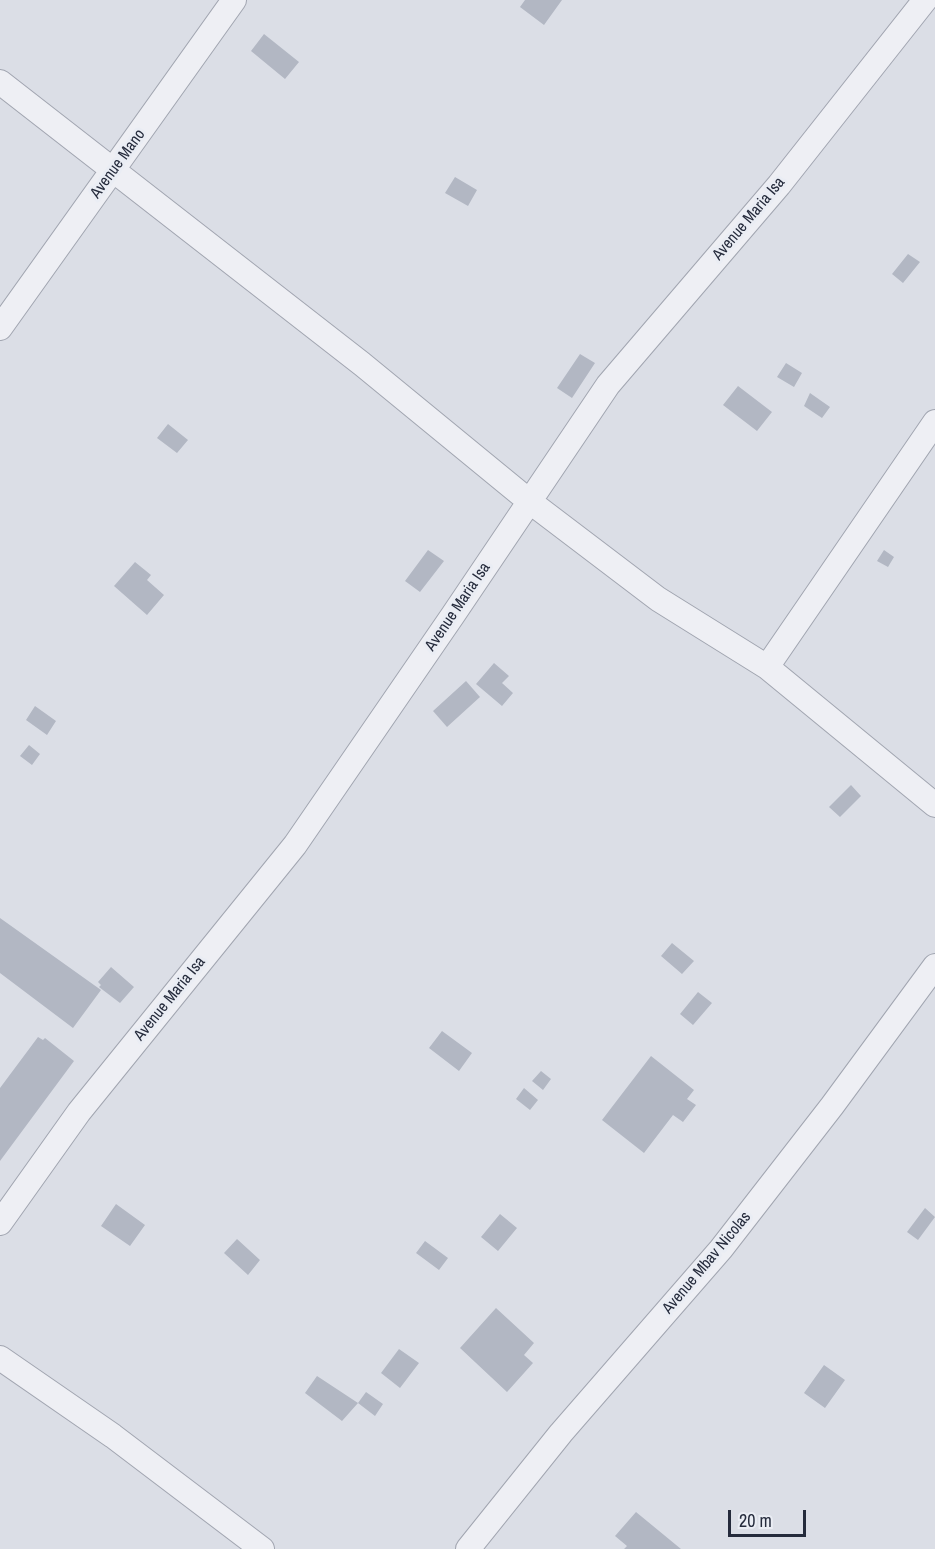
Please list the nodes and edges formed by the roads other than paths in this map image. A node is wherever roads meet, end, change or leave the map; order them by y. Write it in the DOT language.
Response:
graph roads {
  1 [pos="234,0"];
  2 [pos="925,0"];
  3 [pos="0,82"];
  4 [pos="113,170"];
  5 [pos="0,327"];
  6 [pos="935,422"];
  7 [pos="529,501"];
  8 [pos="767,667"];
  9 [pos="935,805"];
  10 [pos="935,966"];
  11 [pos="0,1223"];
  12 [pos="0,1358"];
  13 [pos="262,1549"];
  14 [pos="468,1549"];
  1 -- 4 [label="street, Avenue Mano"];
  2 -- 7 [label="street, Avenue Maria Isa"];
  3 -- 4 [label="street"];
  4 -- 5 [label="street, Avenue Mano"];
  4 -- 7 [label="street"];
  6 -- 8 [label="street"];
  7 -- 8 [label="street"];
  7 -- 11 [label="street, Avenue Maria Isa"];
  8 -- 9 [label="street"];
  10 -- 14 [label="street, Avenue Mbav Nicolas"];
  12 -- 13 [label="street"];
}
